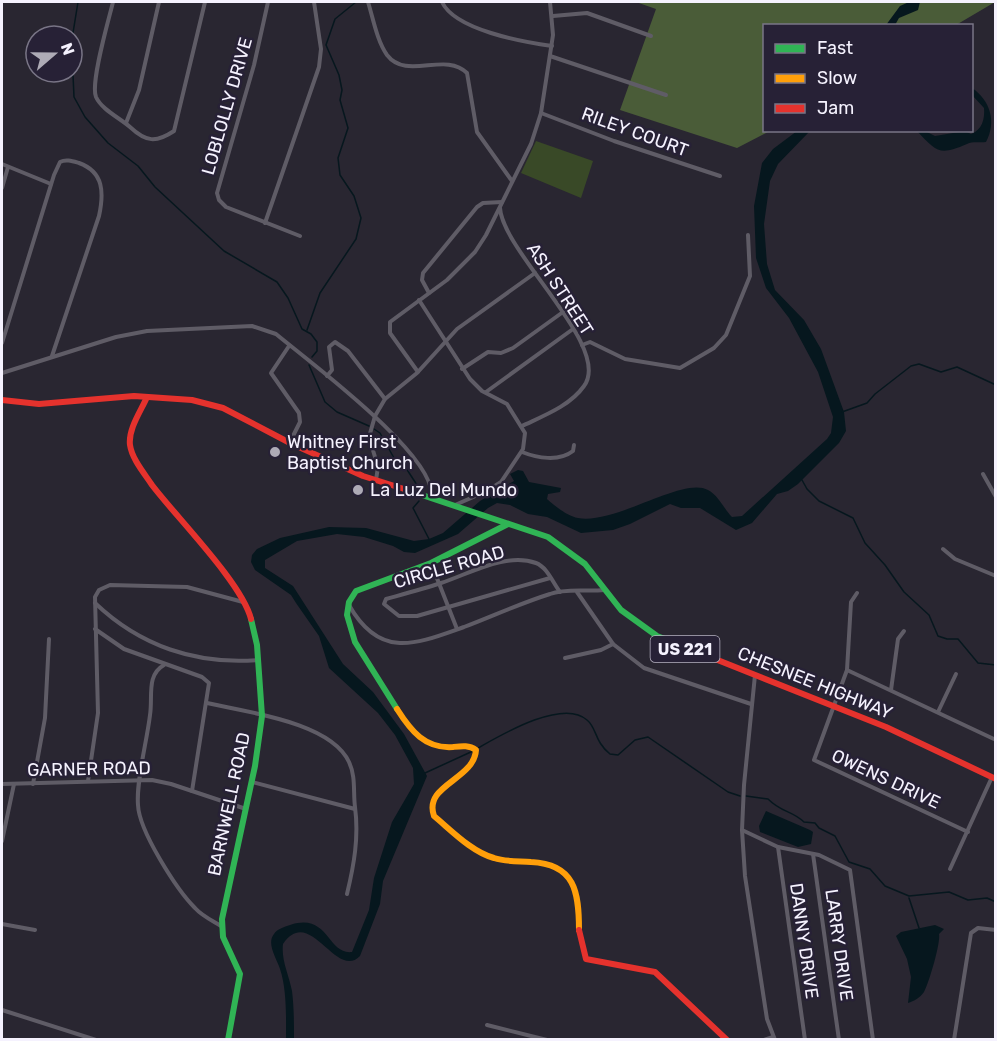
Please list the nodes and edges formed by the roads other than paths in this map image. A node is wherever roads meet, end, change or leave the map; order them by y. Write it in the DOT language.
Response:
graph roads {
  1 [pos="113,2"];
  2 [pos="159,2"];
  3 [pos="205,2"];
  4 [pos="268,2"];
  5 [pos="314,2"];
  6 [pos="442,2"];
  7 [pos="550,2"];
  8 [pos="370,3"];
  9 [pos="553,16"];
  10 [pos="651,36"];
  11 [pos="552,46"];
  12 [pos="550,56"];
  13 [pos="666,95"];
  14 [pos="542,112"];
  15 [pos="126,123"];
  16 [pos="2,164"];
  17 [pos="8,167"];
  18 [pos="720,176"];
  19 [pos="512,182"];
  20 [pos="51,184"];
  21 [pos="2,188"];
  22 [pos="501,204"];
  23 [pos="265,223"];
  24 [pos="748,235"];
  25 [pos="300,236"];
  26 [pos="536,273"];
  27 [pos="429,293"];
  28 [pos="419,300"];
  29 [pos="563,312"];
  30 [pos="573,329"];
  31 [pos="444,341"];
  32 [pos="2,343"];
  33 [pos="582,345"];
  34 [pos="289,346"];
  35 [pos="52,357"];
  36 [pos="462,369"];
  37 [pos="418,372"];
  38 [pos="2,373"];
  39 [pos="327,376"];
  40 [pos="485,393"];
  41 [pos="147,397"];
  42 [pos="385,399"];
  43 [pos="2,400"];
  44 [pos="375,416"];
  45 [pos="522,426"];
  46 [pos="290,443"];
  47 [pos="574,445"];
  48 [pos="522,452"];
  49 [pos="983,474"];
  50 [pos="376,481"];
  51 [pos="996,497"];
  52 [pos="431,498"];
  53 [pos="455,505"];
  54 [pos="505,522"];
  55 [pos="942,549"];
  56 [pos="431,562"];
  57 [pos="996,576"];
  58 [pos="550,578"];
  59 [pos="439,584"];
  60 [pos="605,590"];
  61 [pos="560,592"];
  62 [pos="577,592"];
  63 [pos="857,593"];
  64 [pos="94,603"];
  65 [pos="245,603"];
  66 [pos="349,604"];
  67 [pos="448,607"];
  68 [pos="94,629"];
  69 [pos="457,629"];
  70 [pos="904,631"];
  71 [pos="49,639"];
  72 [pos="613,644"];
  73 [pos="565,658"];
  74 [pos="259,660"];
  75 [pos="164,665"];
  76 [pos="847,670"];
  77 [pos="956,674"];
  78 [pos="755,675"];
  79 [pos="891,690"];
  80 [pos="207,703"];
  81 [pos="751,704"];
  82 [pos="833,705"];
  83 [pos="938,712"];
  84 [pos="262,716"];
  85 [pos="996,740"];
  86 [pos="994,778"];
  87 [pos="141,780"];
  88 [pos="88,781"];
  89 [pos="252,782"];
  90 [pos="2,784"];
  91 [pos="14,784"];
  92 [pos="33,784"];
  93 [pos="192,791"];
  94 [pos="246,809"];
  95 [pos="355,809"];
  96 [pos="742,830"];
  97 [pos="968,832"];
  98 [pos="2,841"];
  99 [pos="778,847"];
  100 [pos="813,854"];
  101 [pos="950,869"];
  102 [pos="347,894"];
  103 [pos="2,924"];
  104 [pos="222,926"];
  105 [pos="35,930"];
  106 [pos="996,930"];
  107 [pos="2,1010"];
  108 [pos="487,1025"];
  109 [pos="774,1038"];
  110 [pos="96,1040"];
  111 [pos="228,1040"];
  112 [pos="547,1040"];
  113 [pos="727,1040"];
  114 [pos="764,1040"];
  115 [pos="805,1040"];
  116 [pos="839,1040"];
  117 [pos="873,1040"];
  118 [pos="954,1040"];
  1 -- 15 [label="street"];
  2 -- 15 [label="street"];
  3 -- 15 [label="street"];
  4 -- 23 [label="street, LOBLOLLY DRIVE"];
  5 -- 23 [label="street"];
  6 -- 11 [label="street"];
  7 -- 9 [label="street"];
  8 -- 19 [label="street"];
  9 -- 10 [label="street"];
  9 -- 11 [label="street"];
  11 -- 12 [label="street"];
  12 -- 13 [label="street"];
  12 -- 14 [label="street"];
  14 -- 18 [label="street, RILEY COURT"];
  14 -- 19 [label="street"];
  16 -- 17 [label="street"];
  17 -- 20 [label="street"];
  17 -- 21 [label="street"];
  19 -- 22 [label="street"];
  20 -- 32 [label="street"];
  20 -- 35 [label="street"];
  22 -- 26 [label="street, ASH STREET"];
  22 -- 27 [label="street"];
  22 -- 27 [label="street"];
  23 -- 25 [label="street, LOBLOLLY DRIVE"];
  24 -- 33 [label="street"];
  26 -- 29 [label="street, ASH STREET"];
  26 -- 31 [label="street"];
  27 -- 28 [label="street"];
  28 -- 31 [label="street"];
  28 -- 37 [label="street"];
  29 -- 30 [label="street, ASH STREET"];
  29 -- 36 [label="street"];
  30 -- 33 [label="street, ASH STREET"];
  30 -- 40 [label="street"];
  31 -- 36 [label="street"];
  31 -- 37 [label="street"];
  33 -- 45 [label="street, ASH STREET"];
  34 -- 35 [label="street"];
  34 -- 39 [label="street"];
  34 -- 46 [label="street"];
  35 -- 38 [label="street"];
  36 -- 40 [label="street"];
  37 -- 42 [label="street"];
  39 -- 42 [label="street"];
  39 -- 44 [label="street"];
  40 -- 45 [label="street"];
  41 -- 43 [label="street, CHESNEE HIGHWAY / US 221"];
  41 -- 46 [label="street, CHESNEE HIGHWAY / US 221"];
  41 -- 65 [label="street, BARNWELL ROAD"];
  42 -- 44 [label="street"];
  44 -- 50 [label="street"];
  44 -- 52 [label="street"];
  45 -- 48 [label="street"];
  46 -- 50 [label="street, CHESNEE HIGHWAY / US 221"];
  47 -- 48 [label="street"];
  48 -- 53 [label="street"];
  49 -- 51 [label="street"];
  50 -- 52 [label="street, CHESNEE HIGHWAY / US 221"];
  52 -- 53 [label="street, CHESNEE HIGHWAY / US 221"];
  53 -- 54 [label="street, CHESNEE HIGHWAY / US 221"];
  54 -- 56 [label="street"];
  54 -- 60 [label="street, CHESNEE HIGHWAY / US 221"];
  55 -- 57 [label="street"];
  56 -- 59 [label="street"];
  56 -- 66 [label="street"];
  58 -- 59 [label="street, CIRCLE ROAD"];
  58 -- 61 [label="street, CIRCLE ROAD"];
  58 -- 67 [label="street, CIRCLE ROAD"];
  59 -- 67 [label="street"];
  59 -- 67 [label="street, CIRCLE ROAD"];
  60 -- 62 [label="street"];
  60 -- 78 [label="street, CHESNEE HIGHWAY / US 221"];
  61 -- 62 [label="street"];
  61 -- 69 [label="street"];
  62 -- 72 [label="street"];
  63 -- 76 [label="street"];
  64 -- 65 [label="street"];
  64 -- 68 [label="street"];
  64 -- 74 [label="street"];
  65 -- 74 [label="street, BARNWELL ROAD"];
  66 -- 69 [label="street"];
  66 -- 113 [label="street"];
  67 -- 69 [label="street"];
  68 -- 75 [label="street"];
  68 -- 88 [label="street"];
  70 -- 79 [label="street"];
  71 -- 92 [label="street"];
  72 -- 73 [label="street"];
  72 -- 81 [label="street"];
  74 -- 84 [label="street, BARNWELL ROAD"];
  75 -- 80 [label="street"];
  75 -- 87 [label="street"];
  76 -- 79 [label="street"];
  76 -- 82 [label="street"];
  77 -- 83 [label="street"];
  78 -- 81 [label="street"];
  78 -- 82 [label="street, CHESNEE HIGHWAY / US 221"];
  79 -- 83 [label="street"];
  80 -- 84 [label="street"];
  80 -- 93 [label="street"];
  81 -- 96 [label="street"];
  82 -- 86 [label="street, CHESNEE HIGHWAY / US 221"];
  82 -- 97 [label="street, OWENS DRIVE"];
  83 -- 85 [label="street"];
  84 -- 89 [label="street, BARNWELL ROAD"];
  84 -- 95 [label="street"];
  86 -- 97 [label="street"];
  87 -- 88 [label="street, GARNER ROAD"];
  87 -- 93 [label="street, GARNER ROAD"];
  87 -- 104 [label="street"];
  88 -- 92 [label="street, GARNER ROAD"];
  89 -- 94 [label="street, BARNWELL ROAD"];
  89 -- 95 [label="street"];
  90 -- 91 [label="street, GARNER ROAD"];
  91 -- 92 [label="street, GARNER ROAD"];
  91 -- 98 [label="street"];
  93 -- 94 [label="street, GARNER ROAD"];
  94 -- 104 [label="street, BARNWELL ROAD"];
  95 -- 102 [label="street"];
  96 -- 99 [label="street"];
  96 -- 109 [label="street"];
  97 -- 101 [label="street"];
  99 -- 100 [label="street"];
  99 -- 115 [label="street, DANNY DRIVE"];
  100 -- 116 [label="street, LARRY DRIVE"];
  100 -- 117 [label="street"];
  103 -- 105 [label="street"];
  104 -- 111 [label="street, BARNWELL ROAD"];
  106 -- 118 [label="street"];
  107 -- 110 [label="street"];
  108 -- 112 [label="street"];
  109 -- 114 [label="street"];
}
